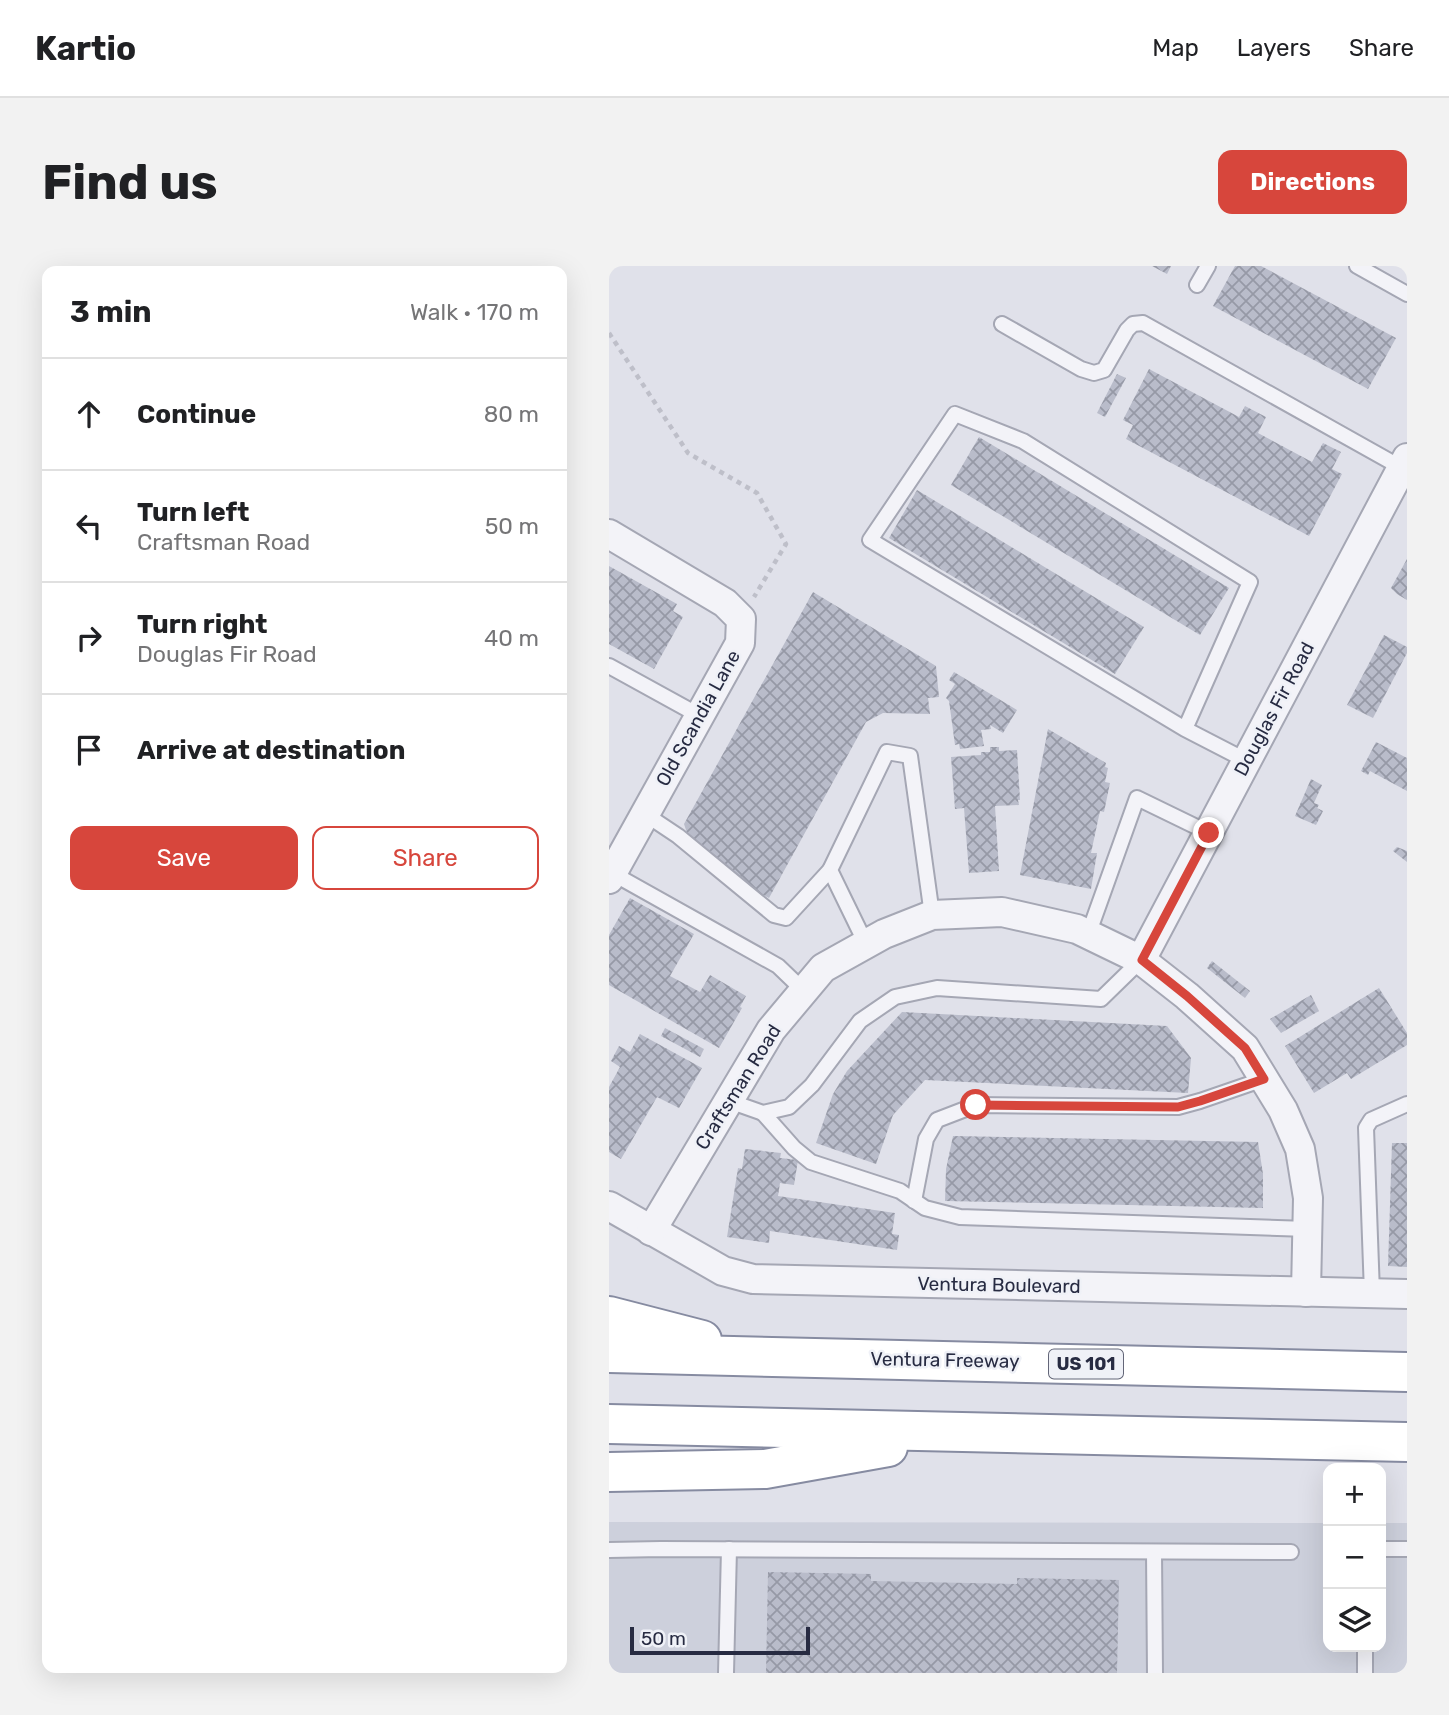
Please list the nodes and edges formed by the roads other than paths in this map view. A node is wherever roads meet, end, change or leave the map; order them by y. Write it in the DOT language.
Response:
graph roads {
  1 [pos="1207,266"];
  2 [pos="1357,266"];
  3 [pos="1197,285"];
  4 [pos="1407,294"];
  5 [pos="1002,324"];
  6 [pos="1404,463"];
  7 [pos="609,534"];
  8 [pos="609,666"];
  9 [pos="700,716"];
  10 [pos="1185,729"];
  11 [pos="1247,761"];
  12 [pos="645,814"];
  13 [pos="1209,833"];
  14 [pos="830,870"];
  15 [pos="611,876"];
  16 [pos="932,915"];
  17 [pos="1088,935"];
  18 [pos="866,944"];
  19 [pos="1142,960"];
  20 [pos="804,990"];
  21 [pos="1264,1079"];
  22 [pos="729,1101"];
  23 [pos="1407,1104"];
  24 [pos="764,1113"];
  25 [pos="914,1201"];
  26 [pos="609,1206"];
  27 [pos="1308,1228"];
  28 [pos="651,1231"];
  29 [pos="1306,1292"];
  30 [pos="1371,1293"];
  31 [pos="1407,1294"];
  32 [pos="609,1317"];
  33 [pos="609,1353"];
  34 [pos="765,1356"];
  35 [pos="1407,1371"];
  36 [pos="609,1424"];
  37 [pos="971,1433"];
  38 [pos="1407,1442"];
  39 [pos="609,1472"];
  40 [pos="729,1549"];
  41 [pos="1386,1549"];
  42 [pos="1407,1549"];
  43 [pos="609,1550"];
  44 [pos="1154,1552"];
  45 [pos="1291,1552"];
  46 [pos="1365,1652"];
  47 [pos="726,1673"];
  48 [pos="1155,1673"];
  49 [pos="1364,1673"];
  1 -- 3 [label="lane"];
  2 -- 4 [label="lane"];
  5 -- 6 [label="lane"];
  6 -- 11 [label="street, Douglas Fir Road"];
  7 -- 9 [label="street, Old Scandia Lane"];
  8 -- 9 [label="lane"];
  9 -- 12 [label="street, Old Scandia Lane"];
  10 -- 10 [label="lane"];
  10 -- 11 [label="lane"];
  11 -- 13 [label="street, Douglas Fir Road"];
  12 -- 14 [label="lane"];
  12 -- 15 [label="street, Old Scandia Lane"];
  13 -- 17 [label="lane"];
  13 -- 19 [label="street, Douglas Fir Road"];
  14 -- 16 [label="lane"];
  14 -- 18 [label="lane"];
  15 -- 20 [label="lane"];
  16 -- 17 [label="street, Craftsman Road"];
  16 -- 18 [label="street, Craftsman Road"];
  17 -- 19 [label="street, Craftsman Road"];
  18 -- 20 [label="street, Craftsman Road"];
  19 -- 21 [label="street, Craftsman Road"];
  19 -- 24 [label="lane"];
  20 -- 22 [label="street, Craftsman Road"];
  21 -- 25 [label="lane"];
  21 -- 27 [label="street, Craftsman Road"];
  22 -- 24 [label="lane"];
  22 -- 28 [label="street, Craftsman Road"];
  23 -- 30 [label="lane"];
  24 -- 25 [label="lane"];
  25 -- 27 [label="lane"];
  26 -- 28 [label="street, Ventura Boulevard"];
  27 -- 29 [label="street, Craftsman Road"];
  28 -- 29 [label="street, Ventura Boulevard"];
  29 -- 30 [label="street, Ventura Boulevard"];
  30 -- 31 [label="street, Ventura Boulevard"];
  32 -- 34 [label="highway"];
  33 -- 34 [label="highway, Ventura Freeway / US 101"];
  34 -- 35 [label="highway, Ventura Freeway / US 101"];
  36 -- 37 [label="highway"];
  37 -- 38 [label="highway"];
  37 -- 39 [label="highway"];
  40 -- 43 [label="lane"];
  40 -- 44 [label="lane"];
  40 -- 47 [label="lane"];
  41 -- 42 [label="lane"];
  44 -- 45 [label="lane"];
  44 -- 48 [label="lane"];
  46 -- 49 [label="lane"];
}
